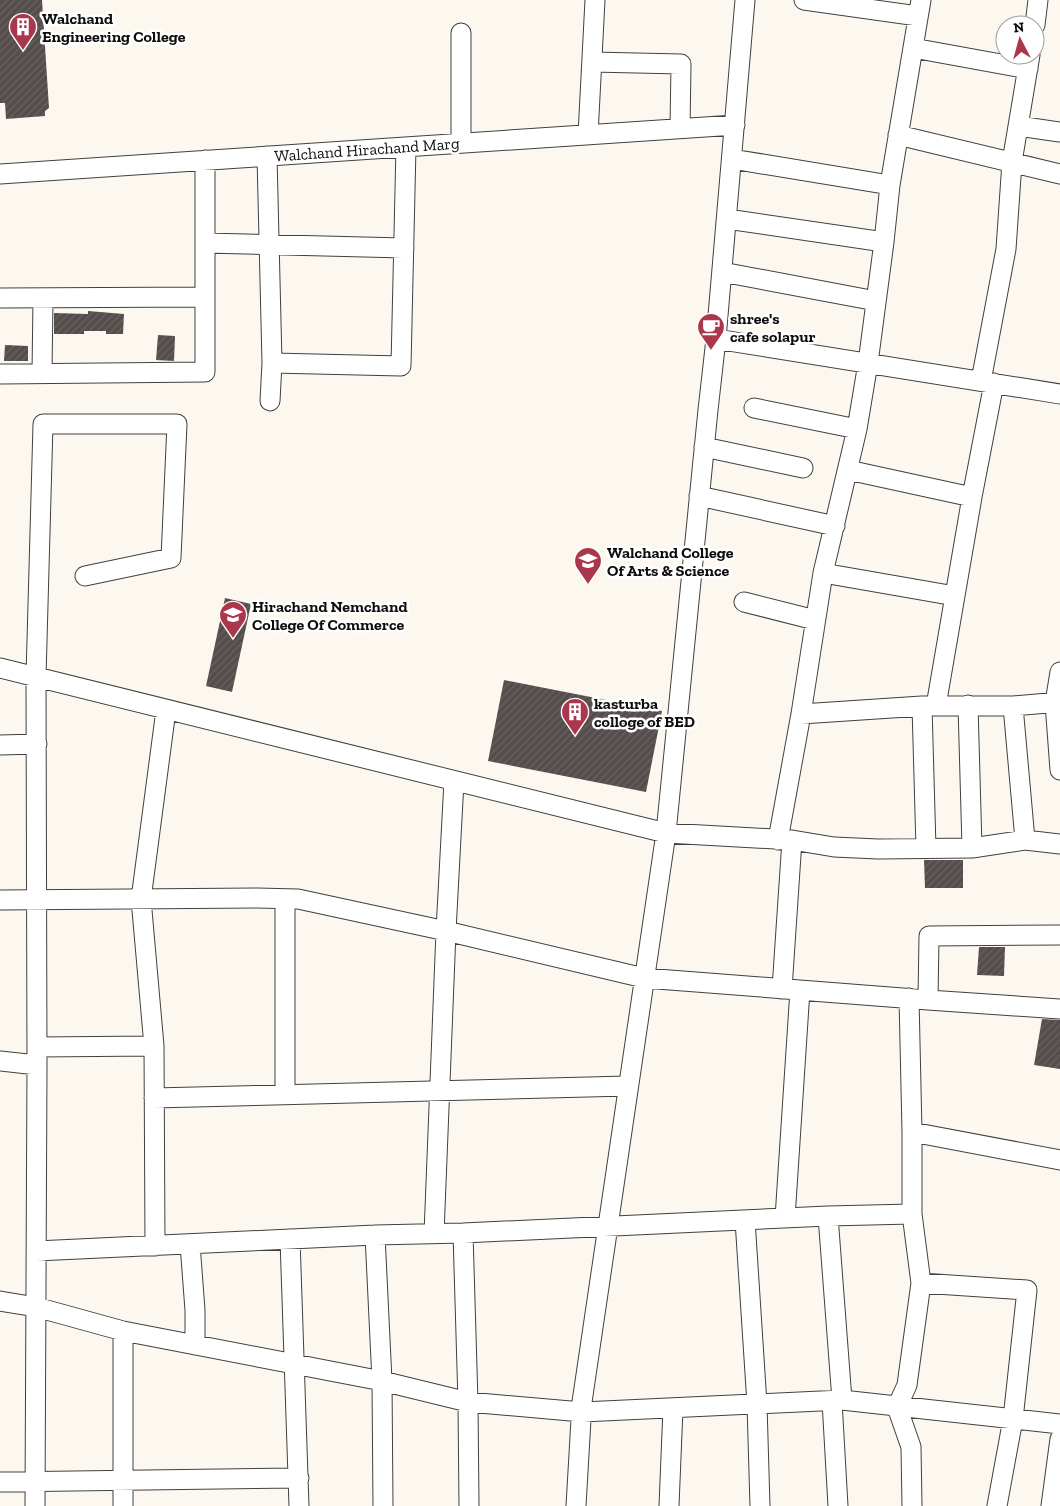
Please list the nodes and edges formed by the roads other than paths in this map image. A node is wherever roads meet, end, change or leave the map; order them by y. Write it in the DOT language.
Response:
graph roads {
  1 [pos="595,0"];
  2 [pos="745,0"];
  3 [pos="804,0"];
  4 [pos="1038,0"];
  5 [pos="920,8"];
  6 [pos="1036,15"];
  7 [pos="461,33"];
  8 [pos="913,48"];
  9 [pos="995,58"];
  10 [pos="592,62"];
  11 [pos="1028,65"];
  12 [pos="735,125"];
  13 [pos="1018,126"];
  14 [pos="680,128"];
  15 [pos="1060,132"];
  16 [pos="588,135"];
  17 [pos="898,135"];
  18 [pos="461,143"];
  19 [pos="406,147"];
  20 [pos="267,156"];
  21 [pos="732,159"];
  22 [pos="205,160"];
  23 [pos="1012,162"];
  24 [pos="0,174"];
  25 [pos="1060,174"];
  26 [pos="890,185"];
  27 [pos="727,219"];
  28 [pos="884,242"];
  29 [pos="205,243"];
  30 [pos="270,244"];
  31 [pos="404,248"];
  32 [pos="722,272"];
  33 [pos="205,297"];
  34 [pos="0,298"];
  35 [pos="43,298"];
  36 [pos="876,301"];
  37 [pos="716,339"];
  38 [pos="272,363"];
  39 [pos="868,363"];
  40 [pos="0,374"];
  41 [pos="42,374"];
  42 [pos="988,382"];
  43 [pos="1060,394"];
  44 [pos="270,401"];
  45 [pos="754,408"];
  46 [pos="857,429"];
  47 [pos="704,446"];
  48 [pos="802,468"];
  49 [pos="848,470"];
  50 [pos="699,496"];
  51 [pos="972,497"];
  52 [pos="836,526"];
  53 [pos="823,573"];
  54 [pos="85,576"];
  55 [pos="955,596"];
  56 [pos="744,602"];
  57 [pos="815,620"];
  58 [pos="0,668"];
  59 [pos="1060,672"];
  60 [pos="36,677"];
  61 [pos="1058,703"];
  62 [pos="968,705"];
  63 [pos="929,706"];
  64 [pos="1013,706"];
  65 [pos="166,710"];
  66 [pos="801,714"];
  67 [pos="36,744"];
  68 [pos="0,745"];
  69 [pos="1060,770"];
  70 [pos="454,781"];
  71 [pos="666,833"];
  72 [pos="785,840"];
  73 [pos="1025,840"];
  74 [pos="1060,844"];
  75 [pos="926,848"];
  76 [pos="972,848"];
  77 [pos="141,898"];
  78 [pos="37,899"];
  79 [pos="284,899"];
  80 [pos="0,900"];
  81 [pos="446,931"];
  82 [pos="1060,935"];
  83 [pos="644,978"];
  84 [pos="791,990"];
  85 [pos="909,998"];
  86 [pos="928,1000"];
  87 [pos="1060,1008"];
  88 [pos="154,1046"];
  89 [pos="37,1056"];
  90 [pos="0,1061"];
  91 [pos="628,1086"];
  92 [pos="440,1091"];
  93 [pos="285,1095"];
  94 [pos="154,1098"];
  95 [pos="912,1132"];
  96 [pos="1060,1160"];
  97 [pos="912,1214"];
  98 [pos="828,1216"];
  99 [pos="785,1218"];
  100 [pos="745,1220"];
  101 [pos="608,1227"];
  102 [pos="463,1233"];
  103 [pos="375,1234"];
  104 [pos="434,1234"];
  105 [pos="290,1239"];
  106 [pos="190,1244"];
  107 [pos="155,1246"];
  108 [pos="36,1251"];
  109 [pos="921,1283"];
  110 [pos="0,1301"];
  111 [pos="36,1307"];
  112 [pos="123,1331"];
  113 [pos="195,1345"];
  114 [pos="294,1365"];
  115 [pos="382,1381"];
  116 [pos="837,1400"];
  117 [pos="468,1402"];
  118 [pos="757,1404"];
  119 [pos="897,1407"];
  120 [pos="673,1408"];
  121 [pos="582,1412"];
  122 [pos="1013,1420"];
  123 [pos="1060,1424"];
  124 [pos="1060,1439"];
  125 [pos="299,1478"];
  126 [pos="123,1479"];
  127 [pos="35,1481"];
  128 [pos="0,1482"];
  129 [pos="35,1506"];
  130 [pos="123,1506"];
  131 [pos="299,1506"];
  132 [pos="383,1506"];
  133 [pos="469,1506"];
  134 [pos="576,1506"];
  135 [pos="669,1506"];
  136 [pos="760,1506"];
  137 [pos="838,1506"];
  138 [pos="912,1506"];
  139 [pos="997,1506"];
  140 [pos="1051,1506"];
  1 -- 10 [label="street"];
  2 -- 12 [label="street"];
  3 -- 5 [label="street"];
  4 -- 6 [label="street"];
  5 -- 8 [label="street"];
  7 -- 18 [label="street"];
  8 -- 9 [label="street"];
  8 -- 17 [label="street"];
  10 -- 14 [label="street"];
  10 -- 16 [label="street"];
  11 -- 13 [label="street"];
  12 -- 14 [label="street, Walchand Hirachand Marg"];
  12 -- 21 [label="street"];
  13 -- 15 [label="street"];
  13 -- 23 [label="street"];
  14 -- 16 [label="street, Walchand Hirachand Marg"];
  16 -- 18 [label="street, Walchand Hirachand Marg"];
  17 -- 23 [label="street"];
  17 -- 26 [label="street"];
  18 -- 19 [label="street, Walchand Hirachand Marg"];
  19 -- 20 [label="street, Walchand Hirachand Marg"];
  19 -- 31 [label="street"];
  20 -- 22 [label="street, Walchand Hirachand Marg"];
  20 -- 30 [label="street"];
  21 -- 26 [label="street"];
  21 -- 27 [label="street"];
  22 -- 24 [label="street, Walchand Hirachand Marg"];
  22 -- 29 [label="street"];
  23 -- 25 [label="street"];
  23 -- 42 [label="street"];
  26 -- 28 [label="street"];
  27 -- 28 [label="street"];
  27 -- 32 [label="street"];
  28 -- 36 [label="street"];
  29 -- 30 [label="street"];
  29 -- 33 [label="street"];
  30 -- 31 [label="street"];
  30 -- 38 [label="street"];
  31 -- 38 [label="street"];
  32 -- 36 [label="street"];
  32 -- 37 [label="street"];
  33 -- 35 [label="street"];
  33 -- 41 [label="street"];
  34 -- 35 [label="street"];
  35 -- 41 [label="street"];
  36 -- 39 [label="street"];
  37 -- 39 [label="street"];
  37 -- 47 [label="street"];
  38 -- 44 [label="street"];
  39 -- 42 [label="street"];
  39 -- 46 [label="street"];
  40 -- 41 [label="street"];
  42 -- 43 [label="street"];
  42 -- 51 [label="street"];
  45 -- 46 [label="street"];
  46 -- 49 [label="street"];
  47 -- 48 [label="street"];
  47 -- 50 [label="street"];
  49 -- 51 [label="street"];
  49 -- 52 [label="street"];
  50 -- 52 [label="street"];
  50 -- 71 [label="street"];
  51 -- 55 [label="street"];
  52 -- 53 [label="street"];
  53 -- 55 [label="street"];
  53 -- 57 [label="street"];
  54 -- 60 [label="street"];
  55 -- 63 [label="street"];
  56 -- 57 [label="street"];
  57 -- 66 [label="street"];
  58 -- 60 [label="street"];
  59 -- 61 [label="street"];
  60 -- 65 [label="street"];
  60 -- 67 [label="street"];
  61 -- 64 [label="street"];
  61 -- 69 [label="street"];
  62 -- 63 [label="street"];
  62 -- 64 [label="street"];
  62 -- 76 [label="street"];
  63 -- 66 [label="street"];
  63 -- 75 [label="street"];
  64 -- 73 [label="street"];
  65 -- 70 [label="street"];
  65 -- 77 [label="street"];
  66 -- 72 [label="street"];
  67 -- 68 [label="street"];
  67 -- 78 [label="street"];
  70 -- 71 [label="street"];
  70 -- 81 [label="street"];
  71 -- 72 [label="street"];
  71 -- 83 [label="street"];
  72 -- 75 [label="street"];
  72 -- 84 [label="street"];
  73 -- 74 [label="street"];
  73 -- 76 [label="street"];
  75 -- 76 [label="street"];
  77 -- 78 [label="street"];
  77 -- 79 [label="street"];
  77 -- 88 [label="street"];
  78 -- 80 [label="street"];
  78 -- 89 [label="street"];
  79 -- 81 [label="street"];
  79 -- 93 [label="street"];
  81 -- 83 [label="street"];
  81 -- 92 [label="street"];
  82 -- 86 [label="street"];
  83 -- 84 [label="street"];
  83 -- 91 [label="street"];
  84 -- 85 [label="street"];
  84 -- 99 [label="street"];
  85 -- 86 [label="street"];
  85 -- 95 [label="street"];
  86 -- 87 [label="street"];
  88 -- 89 [label="street"];
  88 -- 94 [label="street"];
  89 -- 90 [label="street"];
  89 -- 108 [label="street"];
  91 -- 92 [label="street"];
  91 -- 101 [label="street"];
  92 -- 93 [label="street"];
  92 -- 104 [label="street"];
  93 -- 94 [label="street"];
  94 -- 107 [label="street"];
  95 -- 96 [label="street"];
  95 -- 97 [label="street"];
  97 -- 98 [label="street"];
  97 -- 109 [label="street"];
  98 -- 99 [label="street"];
  98 -- 116 [label="street"];
  99 -- 100 [label="street"];
  100 -- 101 [label="street"];
  100 -- 118 [label="street"];
  101 -- 102 [label="street"];
  101 -- 121 [label="street"];
  102 -- 104 [label="street"];
  102 -- 117 [label="street"];
  103 -- 104 [label="street"];
  103 -- 105 [label="street"];
  103 -- 115 [label="street"];
  105 -- 106 [label="street"];
  105 -- 114 [label="street"];
  106 -- 107 [label="street"];
  106 -- 113 [label="street"];
  107 -- 108 [label="street"];
  108 -- 111 [label="street"];
  109 -- 119 [label="street"];
  109 -- 122 [label="street"];
  110 -- 111 [label="street"];
  111 -- 112 [label="street"];
  111 -- 127 [label="street"];
  112 -- 113 [label="street"];
  112 -- 126 [label="street"];
  113 -- 114 [label="street"];
  114 -- 115 [label="street"];
  114 -- 125 [label="street"];
  115 -- 117 [label="street"];
  115 -- 132 [label="street"];
  116 -- 118 [label="street"];
  116 -- 119 [label="street"];
  116 -- 137 [label="street"];
  117 -- 121 [label="street"];
  117 -- 133 [label="street"];
  118 -- 120 [label="street"];
  118 -- 136 [label="street"];
  119 -- 122 [label="street"];
  119 -- 138 [label="street"];
  120 -- 121 [label="street"];
  120 -- 135 [label="street"];
  121 -- 134 [label="street"];
  122 -- 123 [label="street"];
  122 -- 139 [label="street"];
  124 -- 140 [label="street"];
  125 -- 126 [label="street"];
  125 -- 131 [label="street"];
  126 -- 127 [label="street"];
  126 -- 130 [label="street"];
  127 -- 128 [label="street"];
  127 -- 129 [label="street"];
}
